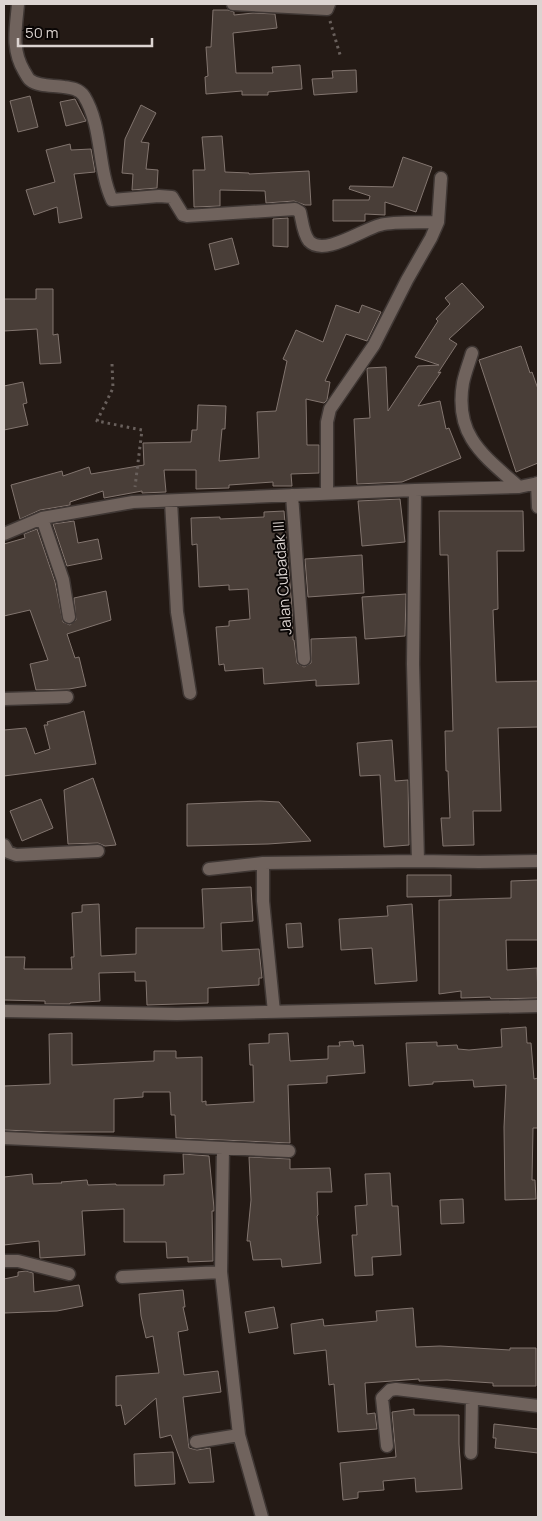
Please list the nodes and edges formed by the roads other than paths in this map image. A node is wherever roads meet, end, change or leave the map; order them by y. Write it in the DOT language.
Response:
graph roads {
  1 [pos="18,4"];
  2 [pos="232,4"];
  3 [pos="328,6"];
  4 [pos="441,178"];
  5 [pos="438,222"];
  6 [pos="472,353"];
  7 [pos="537,483"];
  8 [pos="518,487"];
  9 [pos="415,490"];
  10 [pos="327,493"];
  11 [pos="292,495"];
  12 [pos="171,501"];
  13 [pos="538,507"];
  14 [pos="42,518"];
  15 [pos="4,534"];
  16 [pos="69,617"];
  17 [pos="304,659"];
  18 [pos="190,693"];
  19 [pos="67,697"];
  20 [pos="4,699"];
  21 [pos="4,845"];
  22 [pos="98,851"];
  23 [pos="418,861"];
  24 [pos="538,861"];
  25 [pos="263,863"];
  26 [pos="209,869"];
  27 [pos="538,1006"];
  28 [pos="4,1011"];
  29 [pos="274,1012"];
  30 [pos="4,1138"];
  31 [pos="223,1148"];
  32 [pos="289,1151"];
  33 [pos="4,1261"];
  34 [pos="221,1272"];
  35 [pos="69,1274"];
  36 [pos="122,1277"];
  37 [pos="472,1398"];
  38 [pos="538,1406"];
  39 [pos="239,1435"];
  40 [pos="196,1442"];
  41 [pos="387,1446"];
  42 [pos="471,1453"];
  43 [pos="262,1517"];
  1 -- 5 [label="street"];
  2 -- 3 [label="street"];
  4 -- 5 [label="street"];
  5 -- 10 [label="street"];
  6 -- 8 [label="street"];
  7 -- 8 [label="street"];
  7 -- 13 [label="street"];
  8 -- 9 [label="street"];
  9 -- 10 [label="street"];
  9 -- 23 [label="street"];
  10 -- 11 [label="street"];
  11 -- 12 [label="street"];
  11 -- 17 [label="street, Jalan Cubadak III"];
  12 -- 14 [label="street"];
  12 -- 18 [label="street"];
  14 -- 15 [label="street"];
  14 -- 16 [label="street"];
  19 -- 20 [label="street"];
  21 -- 22 [label="street"];
  23 -- 24 [label="street"];
  23 -- 25 [label="street"];
  25 -- 26 [label="street"];
  25 -- 29 [label="street"];
  27 -- 29 [label="street"];
  28 -- 29 [label="street"];
  30 -- 31 [label="street"];
  31 -- 32 [label="street"];
  31 -- 34 [label="street"];
  33 -- 35 [label="street"];
  34 -- 36 [label="street"];
  34 -- 39 [label="street"];
  37 -- 38 [label="street"];
  37 -- 41 [label="street"];
  37 -- 42 [label="street"];
  39 -- 40 [label="street"];
  39 -- 43 [label="street"];
}
